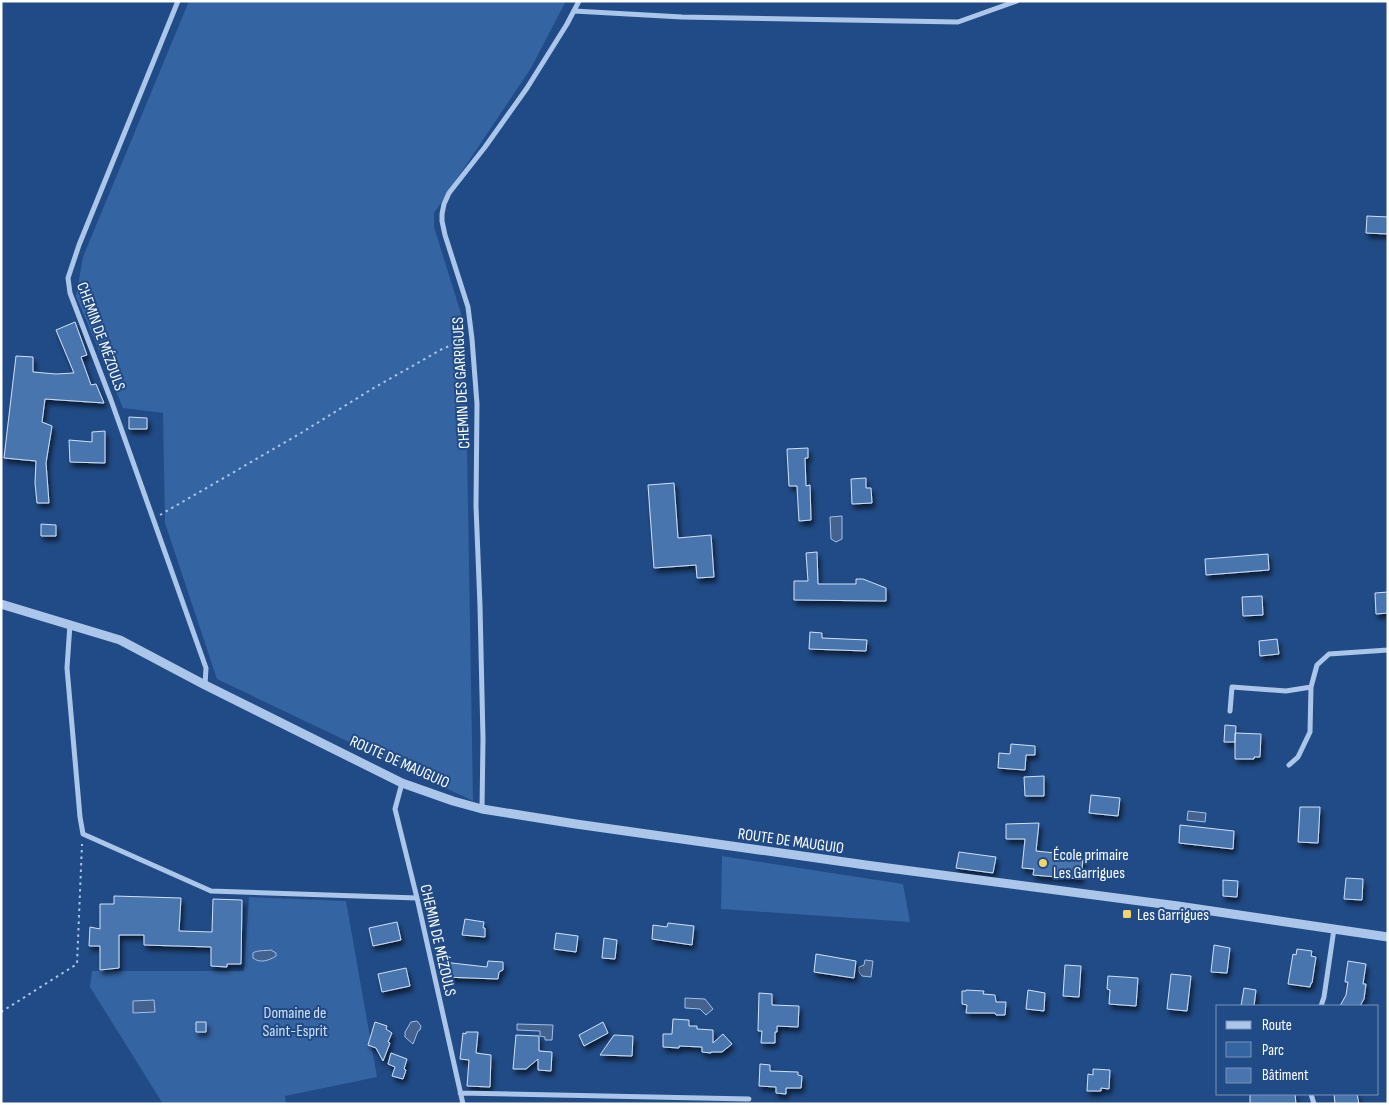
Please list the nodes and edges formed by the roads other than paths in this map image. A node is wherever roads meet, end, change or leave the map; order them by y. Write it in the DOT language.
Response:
graph roads {
  1 [pos="178,1"];
  2 [pos="579,1"];
  3 [pos="1017,1"];
  4 [pos="574,11"];
  5 [pos="1,604"];
  6 [pos="70,624"];
  7 [pos="1388,650"];
  8 [pos="205,685"];
  9 [pos="1311,687"];
  10 [pos="1230,711"];
  11 [pos="1290,765"];
  12 [pos="402,783"];
  13 [pos="482,809"];
  14 [pos="417,898"];
  15 [pos="1334,929"];
  16 [pos="1388,937"];
  17 [pos="1321,1005"];
  18 [pos="460,1093"];
  19 [pos="749,1099"];
  20 [pos="463,1104"];
  1 -- 8 [label="street, CHEMIN DE MÉZOULS"];
  2 -- 4 [label="street, CHEMIN DES GARRIGUES"];
  3 -- 4 [label="street"];
  4 -- 13 [label="street, CHEMIN DES GARRIGUES"];
  5 -- 6 [label="street, ROUTE DE MAUGUIO"];
  6 -- 8 [label="street, ROUTE DE MAUGUIO"];
  6 -- 14 [label="street"];
  7 -- 9 [label="street"];
  8 -- 12 [label="street, ROUTE DE MAUGUIO"];
  9 -- 10 [label="street"];
  9 -- 11 [label="street"];
  12 -- 13 [label="street, ROUTE DE MAUGUIO"];
  12 -- 14 [label="street, CHEMIN DE MÉZOULS"];
  13 -- 15 [label="street, ROUTE DE MAUGUIO"];
  14 -- 18 [label="street, CHEMIN DE MÉZOULS"];
  15 -- 16 [label="street, ROUTE DE MAUGUIO"];
  15 -- 17 [label="street"];
  18 -- 19 [label="street"];
  18 -- 20 [label="street, CHEMIN DE MÉZOULS"];
}
